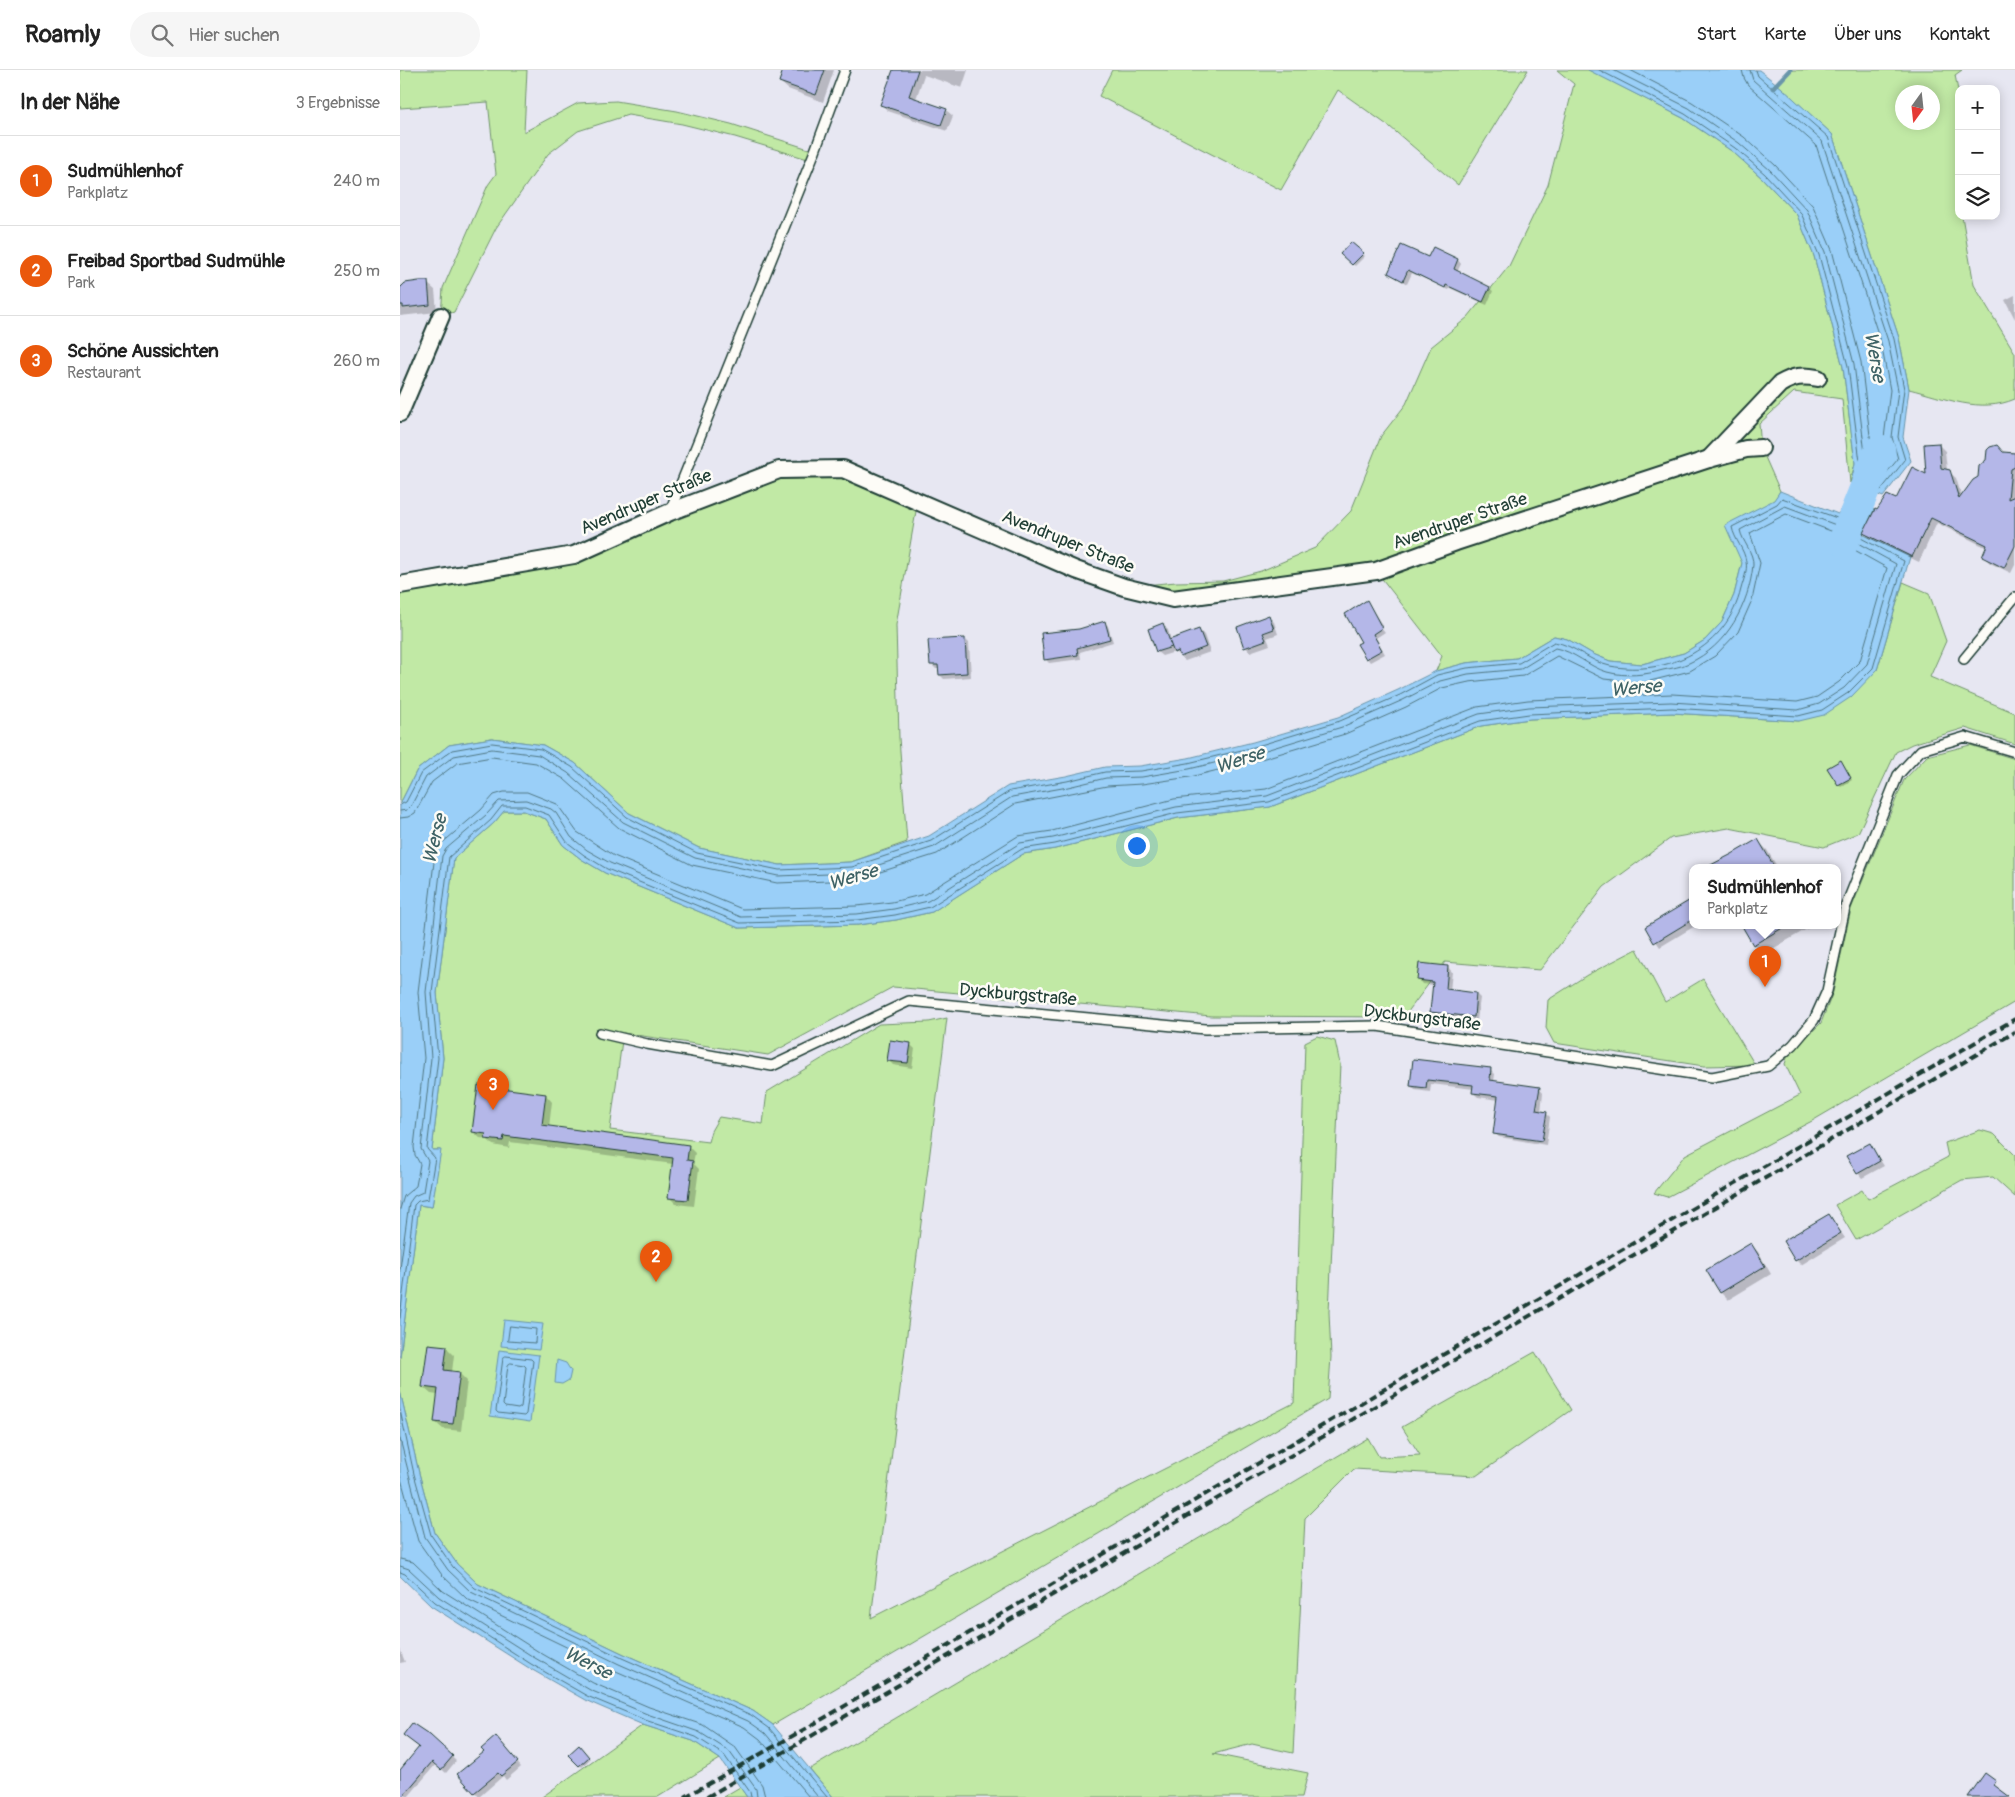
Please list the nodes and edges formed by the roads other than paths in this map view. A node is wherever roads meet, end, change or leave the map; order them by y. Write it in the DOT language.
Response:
graph roads {
  1 [pos="845,70"];
  2 [pos="441,316"];
  3 [pos="1818,378"];
  4 [pos="400,413"];
  5 [pos="1761,448"];
  6 [pos="1709,459"];
  7 [pos="670,512"];
  8 [pos="400,584"];
  9 [pos="2015,597"];
  10 [pos="1964,659"];
  11 [pos="2015,752"];
  12 [pos="1841,926"];
  13 [pos="1840,929"];
  14 [pos="600,1033"];
  1 -- 7 [label="lane"];
  2 -- 4 [label="street"];
  3 -- 6 [label="street, Avendruper Straße"];
  5 -- 6 [label="street"];
  6 -- 7 [label="street, Avendruper Straße"];
  7 -- 8 [label="street, Avendruper Straße"];
  9 -- 10 [label="lane"];
  11 -- 12 [label="lane, Dyckburgstraße"];
  13 -- 14 [label="lane, Dyckburgstraße"];
}
